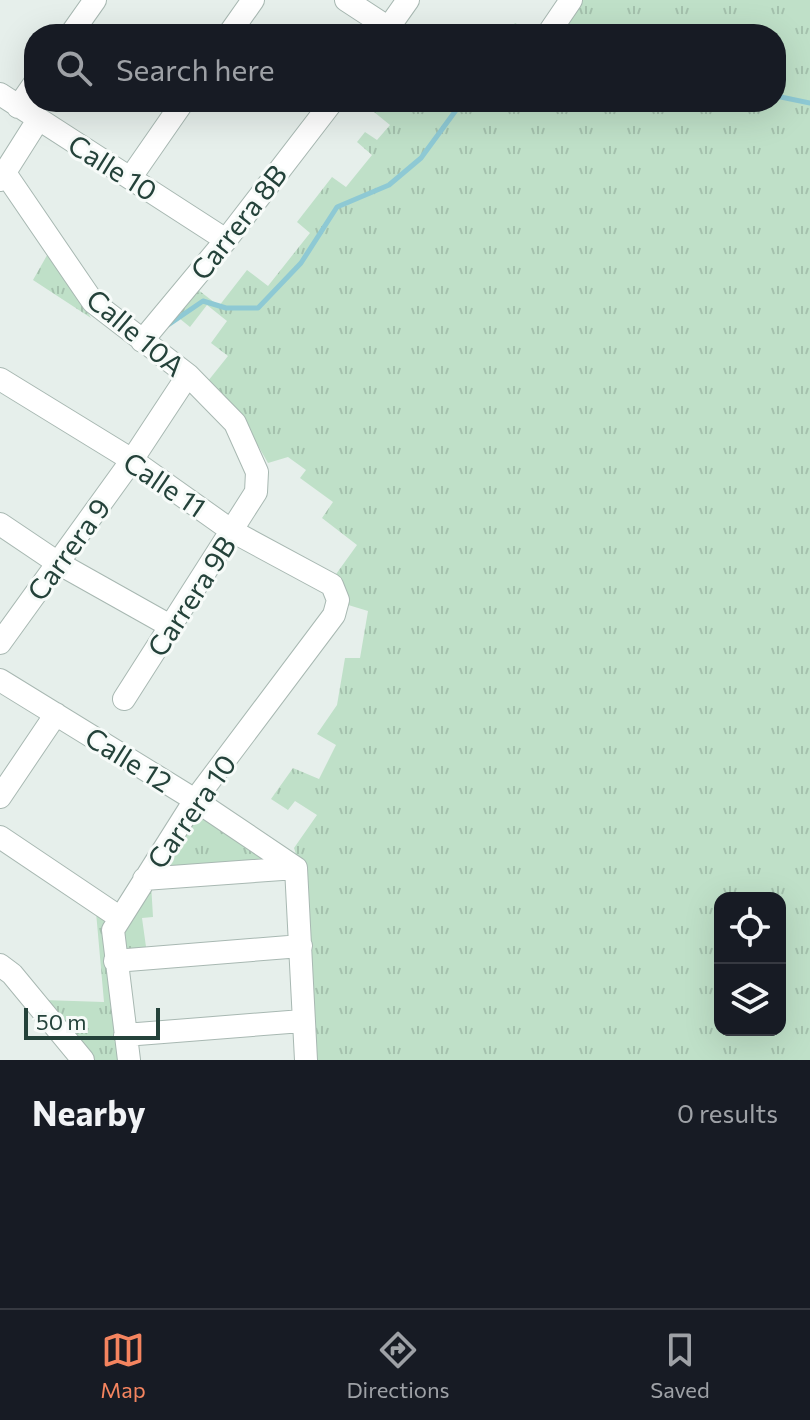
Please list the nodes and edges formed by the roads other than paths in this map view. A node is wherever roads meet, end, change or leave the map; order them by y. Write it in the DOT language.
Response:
graph roads {
  1 [pos="95,0"];
  2 [pos="253,0"];
  3 [pos="346,0"];
  4 [pos="408,0"];
  5 [pos="571,0"];
  6 [pos="78,24"];
  7 [pos="236,24"];
  8 [pos="380,24"];
  9 [pos="395,24"];
  10 [pos="555,24"];
  11 [pos="26,112"];
  12 [pos="176,112"];
  13 [pos="324,112"];
  14 [pos="38,120"];
  15 [pos="2,177"];
  16 [pos="131,177"];
  17 [pos="226,240"];
  18 [pos="142,341"];
  19 [pos="188,375"];
  20 [pos="0,379"];
  21 [pos="132,460"];
  22 [pos="256,492"];
  23 [pos="0,524"];
  24 [pos="232,531"];
  25 [pos="58,563"];
  26 [pos="332,585"];
  27 [pos="172,627"];
  28 [pos="0,643"];
  29 [pos="0,680"];
  30 [pos="124,699"];
  31 [pos="56,714"];
  32 [pos="0,797"];
  33 [pos="195,800"];
  34 [pos="0,837"];
  35 [pos="296,868"];
  36 [pos="144,879"];
  37 [pos="119,917"];
  38 [pos="301,946"];
  39 [pos="115,961"];
  40 [pos="0,965"];
  41 [pos="302,1021"];
  42 [pos="125,1035"];
  43 [pos="83,1060"];
  44 [pos="129,1060"];
  45 [pos="306,1060"];
  1 -- 6 [label="street"];
  2 -- 7 [label="street"];
  3 -- 8 [label="street"];
  4 -- 9 [label="street"];
  5 -- 10 [label="street"];
  11 -- 14 [label="street, Calle 10"];
  12 -- 16 [label="street"];
  13 -- 17 [label="street, Carrera 8B"];
  14 -- 15 [label="street"];
  14 -- 16 [label="street, Calle 10"];
  15 -- 18 [label="street, Calle 10A"];
  16 -- 17 [label="street, Calle 10"];
  17 -- 18 [label="street, Carrera 8B"];
  18 -- 19 [label="street, Calle 10A"];
  19 -- 21 [label="street, Carrera 9"];
  19 -- 22 [label="street, Calle 10A"];
  20 -- 21 [label="street, Calle 11"];
  21 -- 24 [label="street, Calle 11"];
  21 -- 25 [label="street, Carrera 9"];
  22 -- 24 [label="street, Carrera 9B"];
  23 -- 25 [label="street"];
  24 -- 26 [label="street, Calle 11"];
  24 -- 27 [label="street, Carrera 9B"];
  25 -- 27 [label="street"];
  25 -- 28 [label="street, Carrera 9"];
  26 -- 33 [label="street, Carrera 10"];
  27 -- 30 [label="street, Carrera 9B"];
  29 -- 31 [label="street, Calle 12"];
  31 -- 32 [label="street"];
  31 -- 33 [label="street, Calle 12"];
  33 -- 35 [label="street, Calle 12"];
  33 -- 36 [label="street, Carrera 10"];
  34 -- 37 [label="street"];
  35 -- 36 [label="street"];
  35 -- 38 [label="street"];
  36 -- 37 [label="street, Carrera 10"];
  37 -- 39 [label="street, Carrera 10"];
  38 -- 39 [label="street"];
  38 -- 41 [label="street"];
  39 -- 42 [label="street, Carrera 10"];
  40 -- 43 [label="street"];
  41 -- 42 [label="street"];
  41 -- 45 [label="street"];
  42 -- 44 [label="street, Carrera 10"];
}
